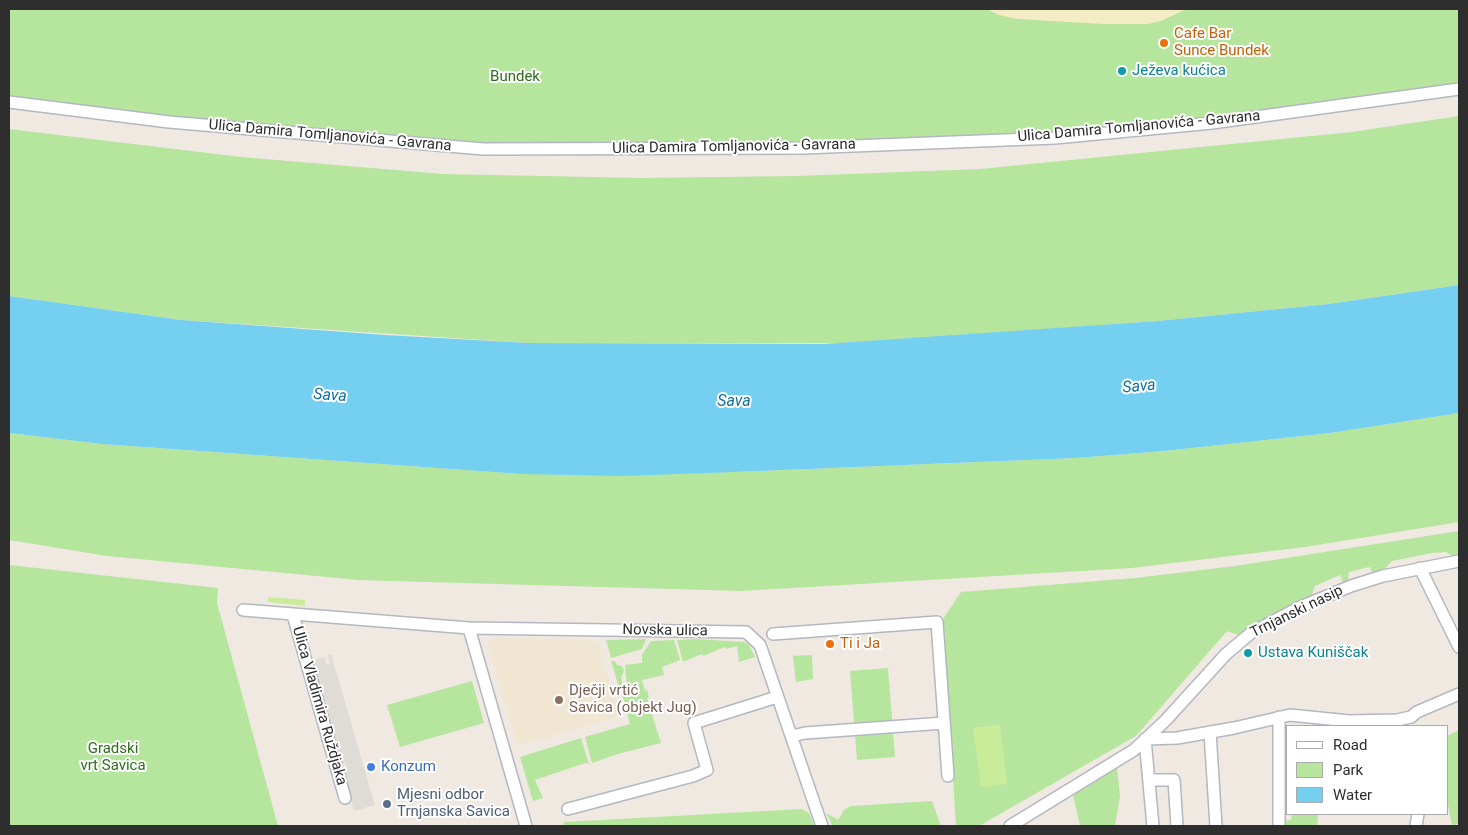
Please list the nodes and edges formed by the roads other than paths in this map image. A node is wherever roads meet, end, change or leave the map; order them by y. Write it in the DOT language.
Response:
graph roads {
  1 [pos="1459,89"];
  2 [pos="9,102"];
  3 [pos="1459,561"];
  4 [pos="1420,568"];
  5 [pos="243,610"];
  6 [pos="293,615"];
  7 [pos="469,628"];
  8 [pos="773,634"];
  9 [pos="1459,647"];
  10 [pos="1459,694"];
  11 [pos="777,697"];
  12 [pos="1280,717"];
  13 [pos="1411,722"];
  14 [pos="944,723"];
  15 [pos="1210,732"];
  16 [pos="792,736"];
  17 [pos="1145,739"];
  18 [pos="948,776"];
  19 [pos="1150,780"];
  20 [pos="345,798"];
  21 [pos="568,809"];
  22 [pos="526,826"];
  23 [pos="822,826"];
  24 [pos="1010,826"];
  25 [pos="1153,826"];
  26 [pos="1176,826"];
  27 [pos="1216,826"];
  28 [pos="1279,826"];
  1 -- 2 [label="street, Ulica Damira Tomljanovića - Gavrana"];
  3 -- 4 [label="street, Trnjanski nasip"];
  4 -- 9 [label="street"];
  4 -- 17 [label="street, Trnjanski nasip"];
  5 -- 6 [label="street, Ulica Vladimira Ruždjaka"];
  6 -- 7 [label="street, Ulica Vladimira Ruždjaka"];
  6 -- 20 [label="street, Ulica Vladimira Ruždjaka"];
  7 -- 11 [label="street, Novska ulica"];
  7 -- 22 [label="street"];
  8 -- 14 [label="street"];
  10 -- 13 [label="street"];
  11 -- 16 [label="street, Novska ulica"];
  11 -- 21 [label="street"];
  12 -- 13 [label="street"];
  12 -- 15 [label="street"];
  12 -- 28 [label="street"];
  14 -- 16 [label="street"];
  14 -- 18 [label="street"];
  15 -- 17 [label="street"];
  15 -- 27 [label="street"];
  16 -- 23 [label="street, Novska ulica"];
  17 -- 19 [label="street"];
  17 -- 24 [label="street, Trnjanski nasip"];
  19 -- 25 [label="street"];
  19 -- 26 [label="street"];
}
